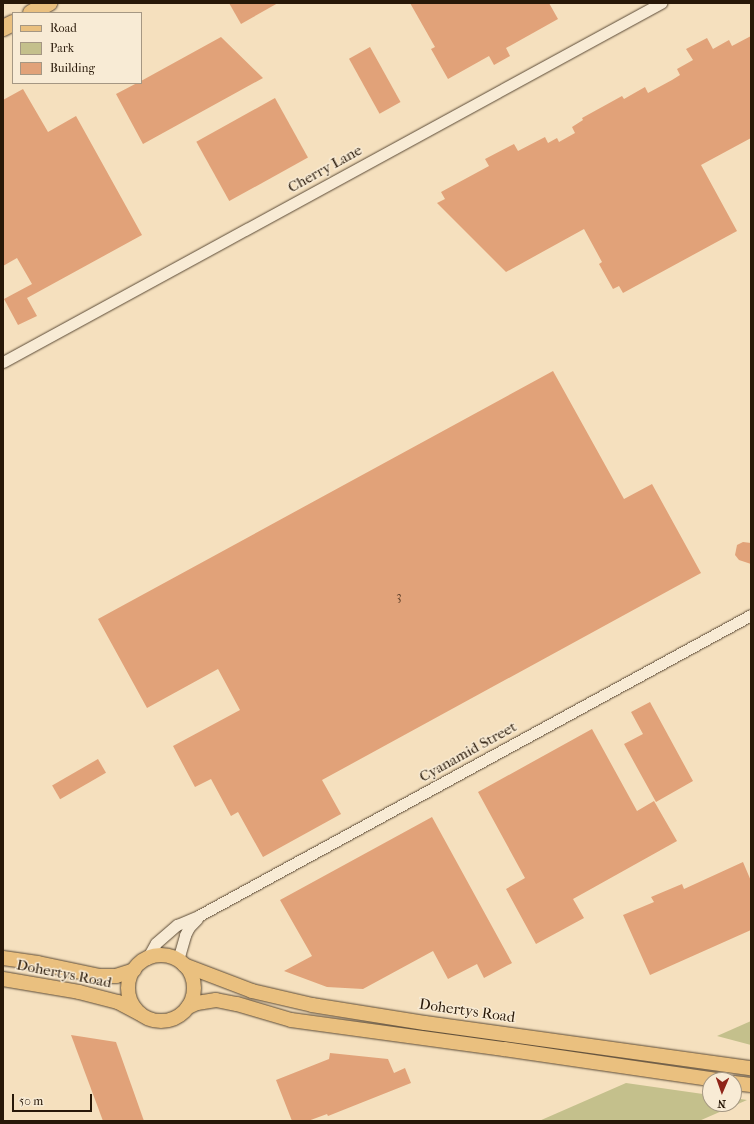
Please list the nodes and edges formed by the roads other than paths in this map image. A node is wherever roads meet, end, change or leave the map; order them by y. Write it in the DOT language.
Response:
graph roads {
  1 [pos="49,3"];
  2 [pos="661,3"];
  3 [pos="33,12"];
  4 [pos="12,24"];
  5 [pos="3,28"];
  6 [pos="3,362"];
  7 [pos="751,615"];
  8 [pos="200,915"];
  9 [pos="3,958"];
  10 [pos="147,959"];
  11 [pos="181,963"];
  12 [pos="134,970"];
  13 [pos="3,979"];
  14 [pos="188,1008"];
  15 [pos="139,1013"];
  16 [pos="751,1068"];
  17 [pos="702,1078"];
  1 -- 3 [label="highway"];
  2 -- 6 [label="street, Cherry Lane"];
  4 -- 5 [label="highway"];
  7 -- 8 [label="street, Cyanamid Street"];
  8 -- 10 [label="street, Cyanamid Street"];
  8 -- 11 [label="street, Cyanamid Street"];
  9 -- 12 [label="main road, Dohertys Road"];
  10 -- 11 [label="main road"];
  10 -- 12 [label="main road"];
  11 -- 14 [label="main road"];
  11 -- 16 [label="main road, Dohertys Road"];
  12 -- 15 [label="main road"];
  13 -- 15 [label="main road, Dohertys Road"];
  14 -- 15 [label="main road"];
  14 -- 17 [label="main road"];
}
